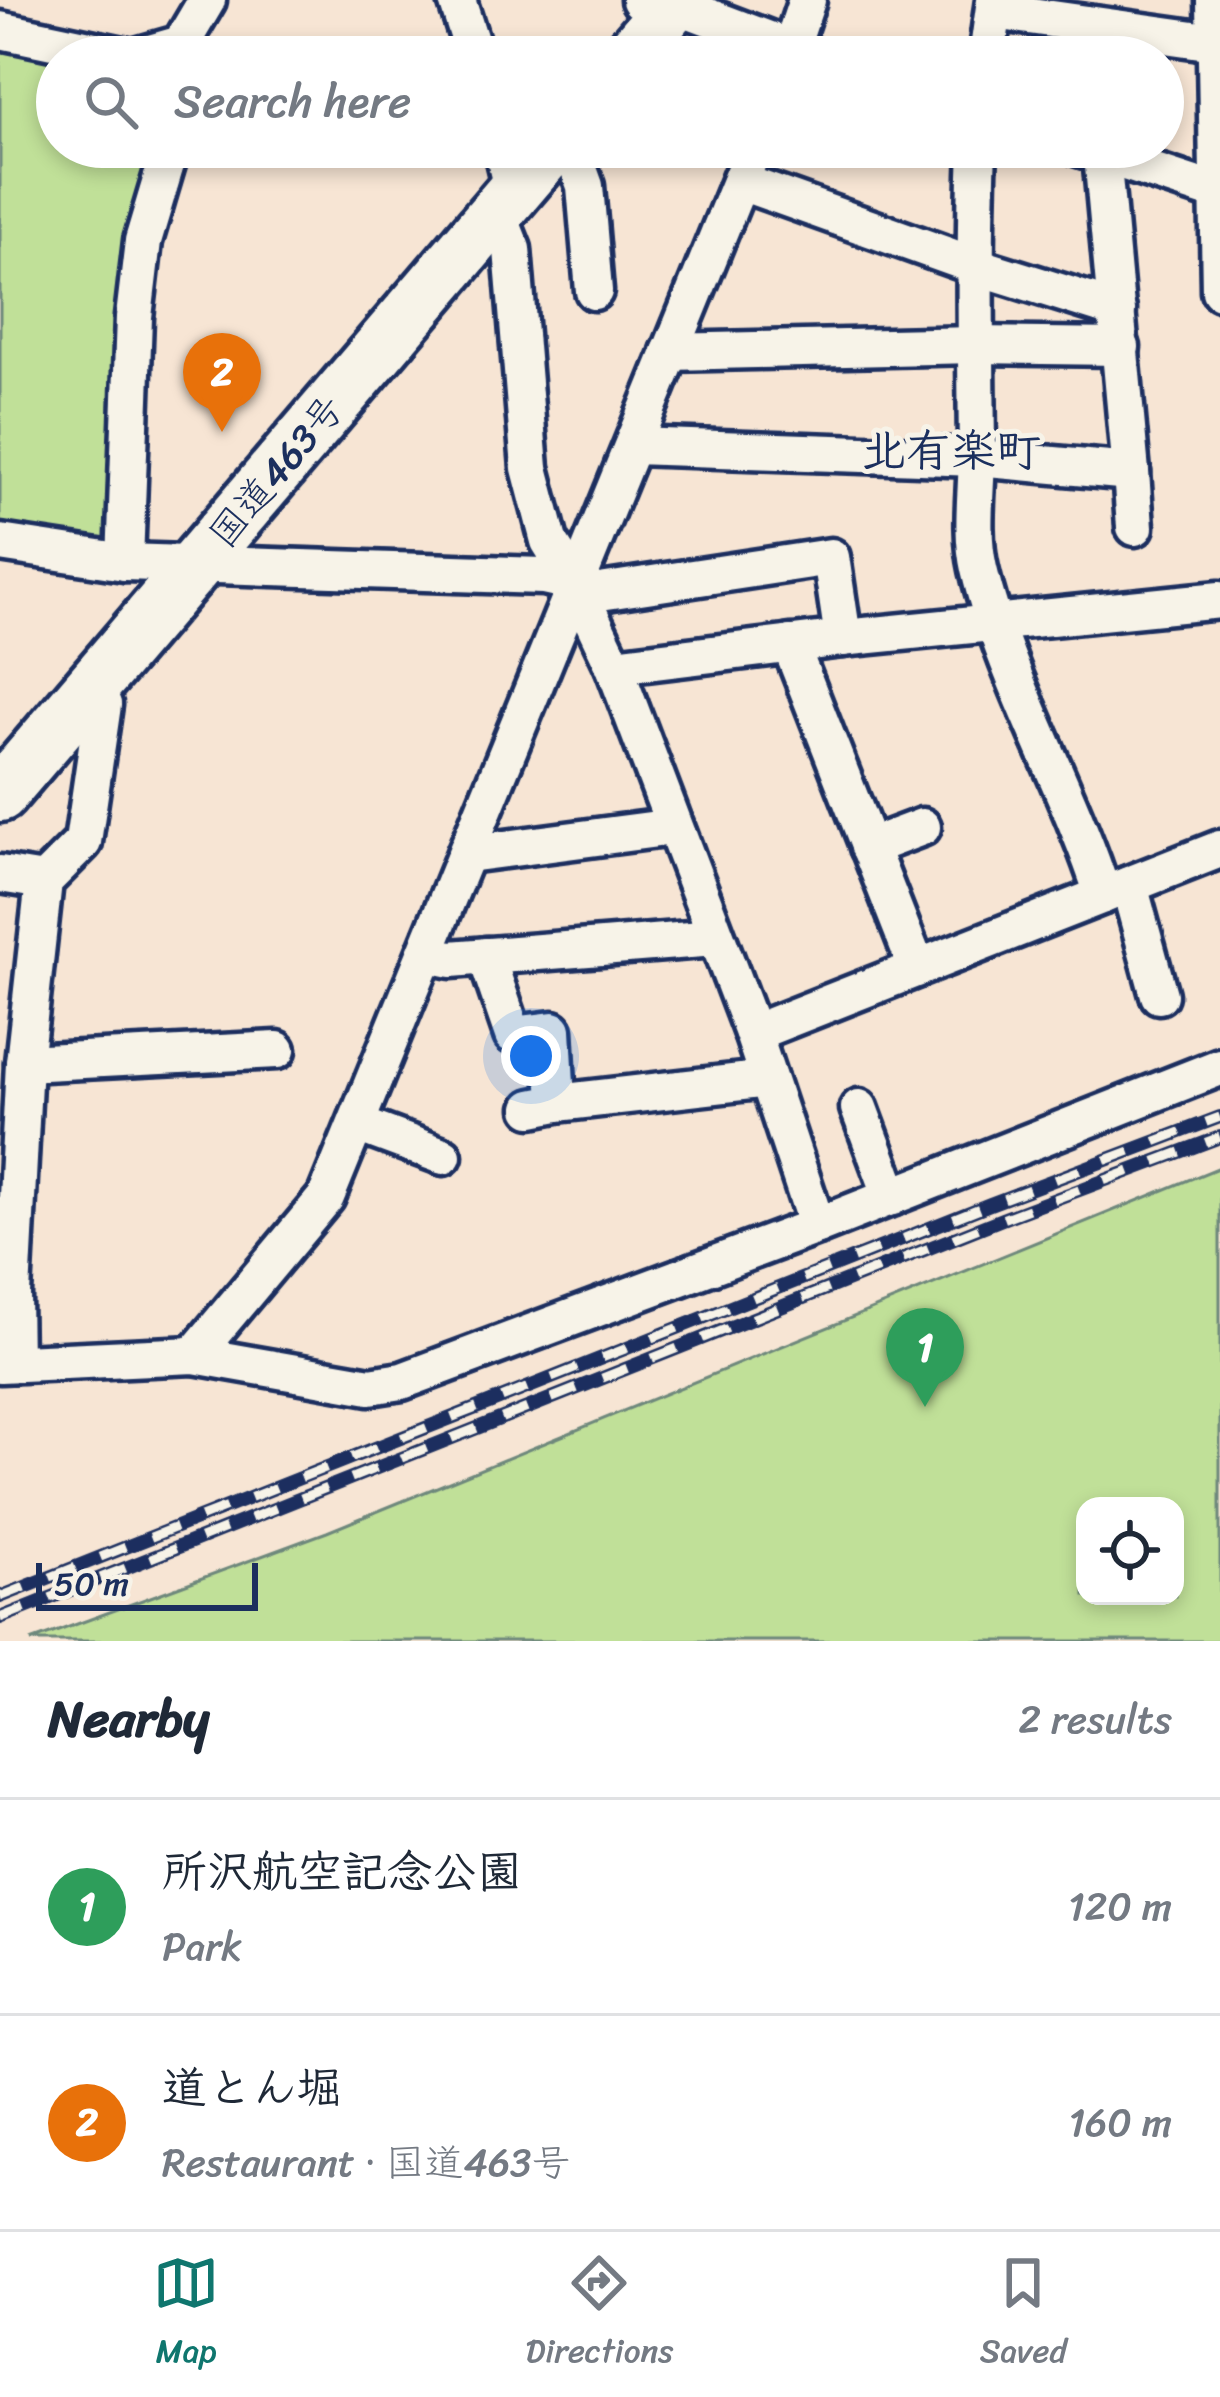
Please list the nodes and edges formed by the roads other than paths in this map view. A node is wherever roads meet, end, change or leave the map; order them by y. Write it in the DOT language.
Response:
graph roads {
  1 [pos="207,0"];
  2 [pos="457,0"];
  3 [pos="807,0"];
  4 [pos="1215,0"];
  5 [pos="664,1"];
  6 [pos="994,5"];
  7 [pos="0,30"];
  8 [pos="189,36"];
  9 [pos="468,36"];
  10 [pos="642,36"];
  11 [pos="752,36"];
  12 [pos="800,36"];
  13 [pos="990,36"];
  14 [pos="1179,36"];
  15 [pos="36,37"];
  16 [pos="1184,37"];
  17 [pos="1215,42"];
  18 [pos="165,168"];
  19 [pos="579,168"];
  20 [pos="746,168"];
  21 [pos="977,168"];
  22 [pos="1093,168"];
  23 [pos="1142,168"];
  24 [pos="740,182"];
  25 [pos="504,184"];
  26 [pos="1216,192"];
  27 [pos="973,265"];
  28 [pos="1220,291"];
  29 [pos="594,292"];
  30 [pos="1117,310"];
  31 [pos="975,345"];
  32 [pos="1120,347"];
  33 [pos="670,352"];
  34 [pos="633,446"];
  35 [pos="977,458"];
  36 [pos="1131,472"];
  37 [pos="1136,527"];
  38 [pos="0,543"];
  39 [pos="125,562"];
  40 [pos="195,566"];
  41 [pos="578,589"];
  42 [pos="1220,600"];
  43 [pos="998,623"];
  44 [pos="843,638"];
  45 [pos="790,644"];
  46 [pos="614,666"];
  47 [pos="87,692"];
  48 [pos="0,794"];
  49 [pos="674,827"];
  50 [pos="922,827"];
  51 [pos="869,847"];
  52 [pos="1220,849"];
  53 [pos="467,854"];
  54 [pos="0,874"];
  55 [pos="44,881"];
  56 [pos="1116,890"];
  57 [pos="715,938"];
  58 [pos="427,954"];
  59 [pos="501,954"];
  60 [pos="917,968"];
  61 [pos="1159,994"];
  62 [pos="753,1033"];
  63 [pos="277,1050"];
  64 [pos="25,1063"];
  65 [pos="1220,1067"];
  66 [pos="768,1078"];
  67 [pos="860,1108"];
  68 [pos="357,1124"];
  69 [pos="443,1156"];
  70 [pos="892,1197"];
  71 [pos="817,1226"];
  72 [pos="194,1355"];
  73 [pos="7,1364"];
  1 -- 8 [label="street"];
  2 -- 9 [label="street"];
  3 -- 12 [label="street"];
  4 -- 17 [label="street"];
  5 -- 10 [label="highway"];
  5 -- 11 [label="street"];
  6 -- 13 [label="street"];
  6 -- 14 [label="street"];
  7 -- 15 [label="street"];
  16 -- 17 [label="street"];
  17 -- 26 [label="street"];
  18 -- 39 [label="street"];
  19 -- 29 [label="street"];
  20 -- 24 [label="street"];
  21 -- 27 [label="street"];
  22 -- 30 [label="street"];
  23 -- 26 [label="street"];
  24 -- 27 [label="street"];
  24 -- 33 [label="street"];
  25 -- 40 [label="highway, 国道463号"];
  25 -- 41 [label="street"];
  26 -- 28 [label="street"];
  27 -- 30 [label="street"];
  27 -- 31 [label="street"];
  30 -- 32 [label="street"];
  31 -- 32 [label="street"];
  31 -- 33 [label="street"];
  31 -- 35 [label="street"];
  32 -- 36 [label="street"];
  33 -- 34 [label="street"];
  34 -- 35 [label="street"];
  34 -- 41 [label="street"];
  35 -- 36 [label="street"];
  35 -- 43 [label="street"];
  36 -- 37 [label="street"];
  38 -- 39 [label="street"];
  39 -- 40 [label="street"];
  40 -- 41 [label="street"];
  40 -- 47 [label="highway, 国道463号"];
  41 -- 44 [label="street"];
  41 -- 46 [label="street"];
  41 -- 53 [label="street"];
  42 -- 43 [label="street"];
  43 -- 44 [label="street"];
  43 -- 56 [label="street"];
  44 -- 45 [label="street"];
  45 -- 46 [label="street"];
  45 -- 51 [label="street"];
  46 -- 49 [label="street"];
  47 -- 48 [label="highway, 国道463号"];
  47 -- 55 [label="street"];
  49 -- 53 [label="street"];
  49 -- 57 [label="street"];
  50 -- 51 [label="street"];
  51 -- 60 [label="street"];
  52 -- 56 [label="street"];
  53 -- 58 [label="street"];
  54 -- 55 [label="street"];
  55 -- 64 [label="street"];
  56 -- 60 [label="street"];
  56 -- 61 [label="street"];
  57 -- 59 [label="street"];
  57 -- 62 [label="street"];
  58 -- 59 [label="street"];
  58 -- 68 [label="street"];
  59 -- 66 [label="street"];
  60 -- 62 [label="street"];
  62 -- 66 [label="street"];
  63 -- 64 [label="street"];
  64 -- 73 [label="street"];
  65 -- 70 [label="street"];
  66 -- 71 [label="street"];
  67 -- 70 [label="street"];
  68 -- 69 [label="street"];
  68 -- 72 [label="street"];
  70 -- 71 [label="street"];
  71 -- 72 [label="street"];
  72 -- 73 [label="street"];
}
